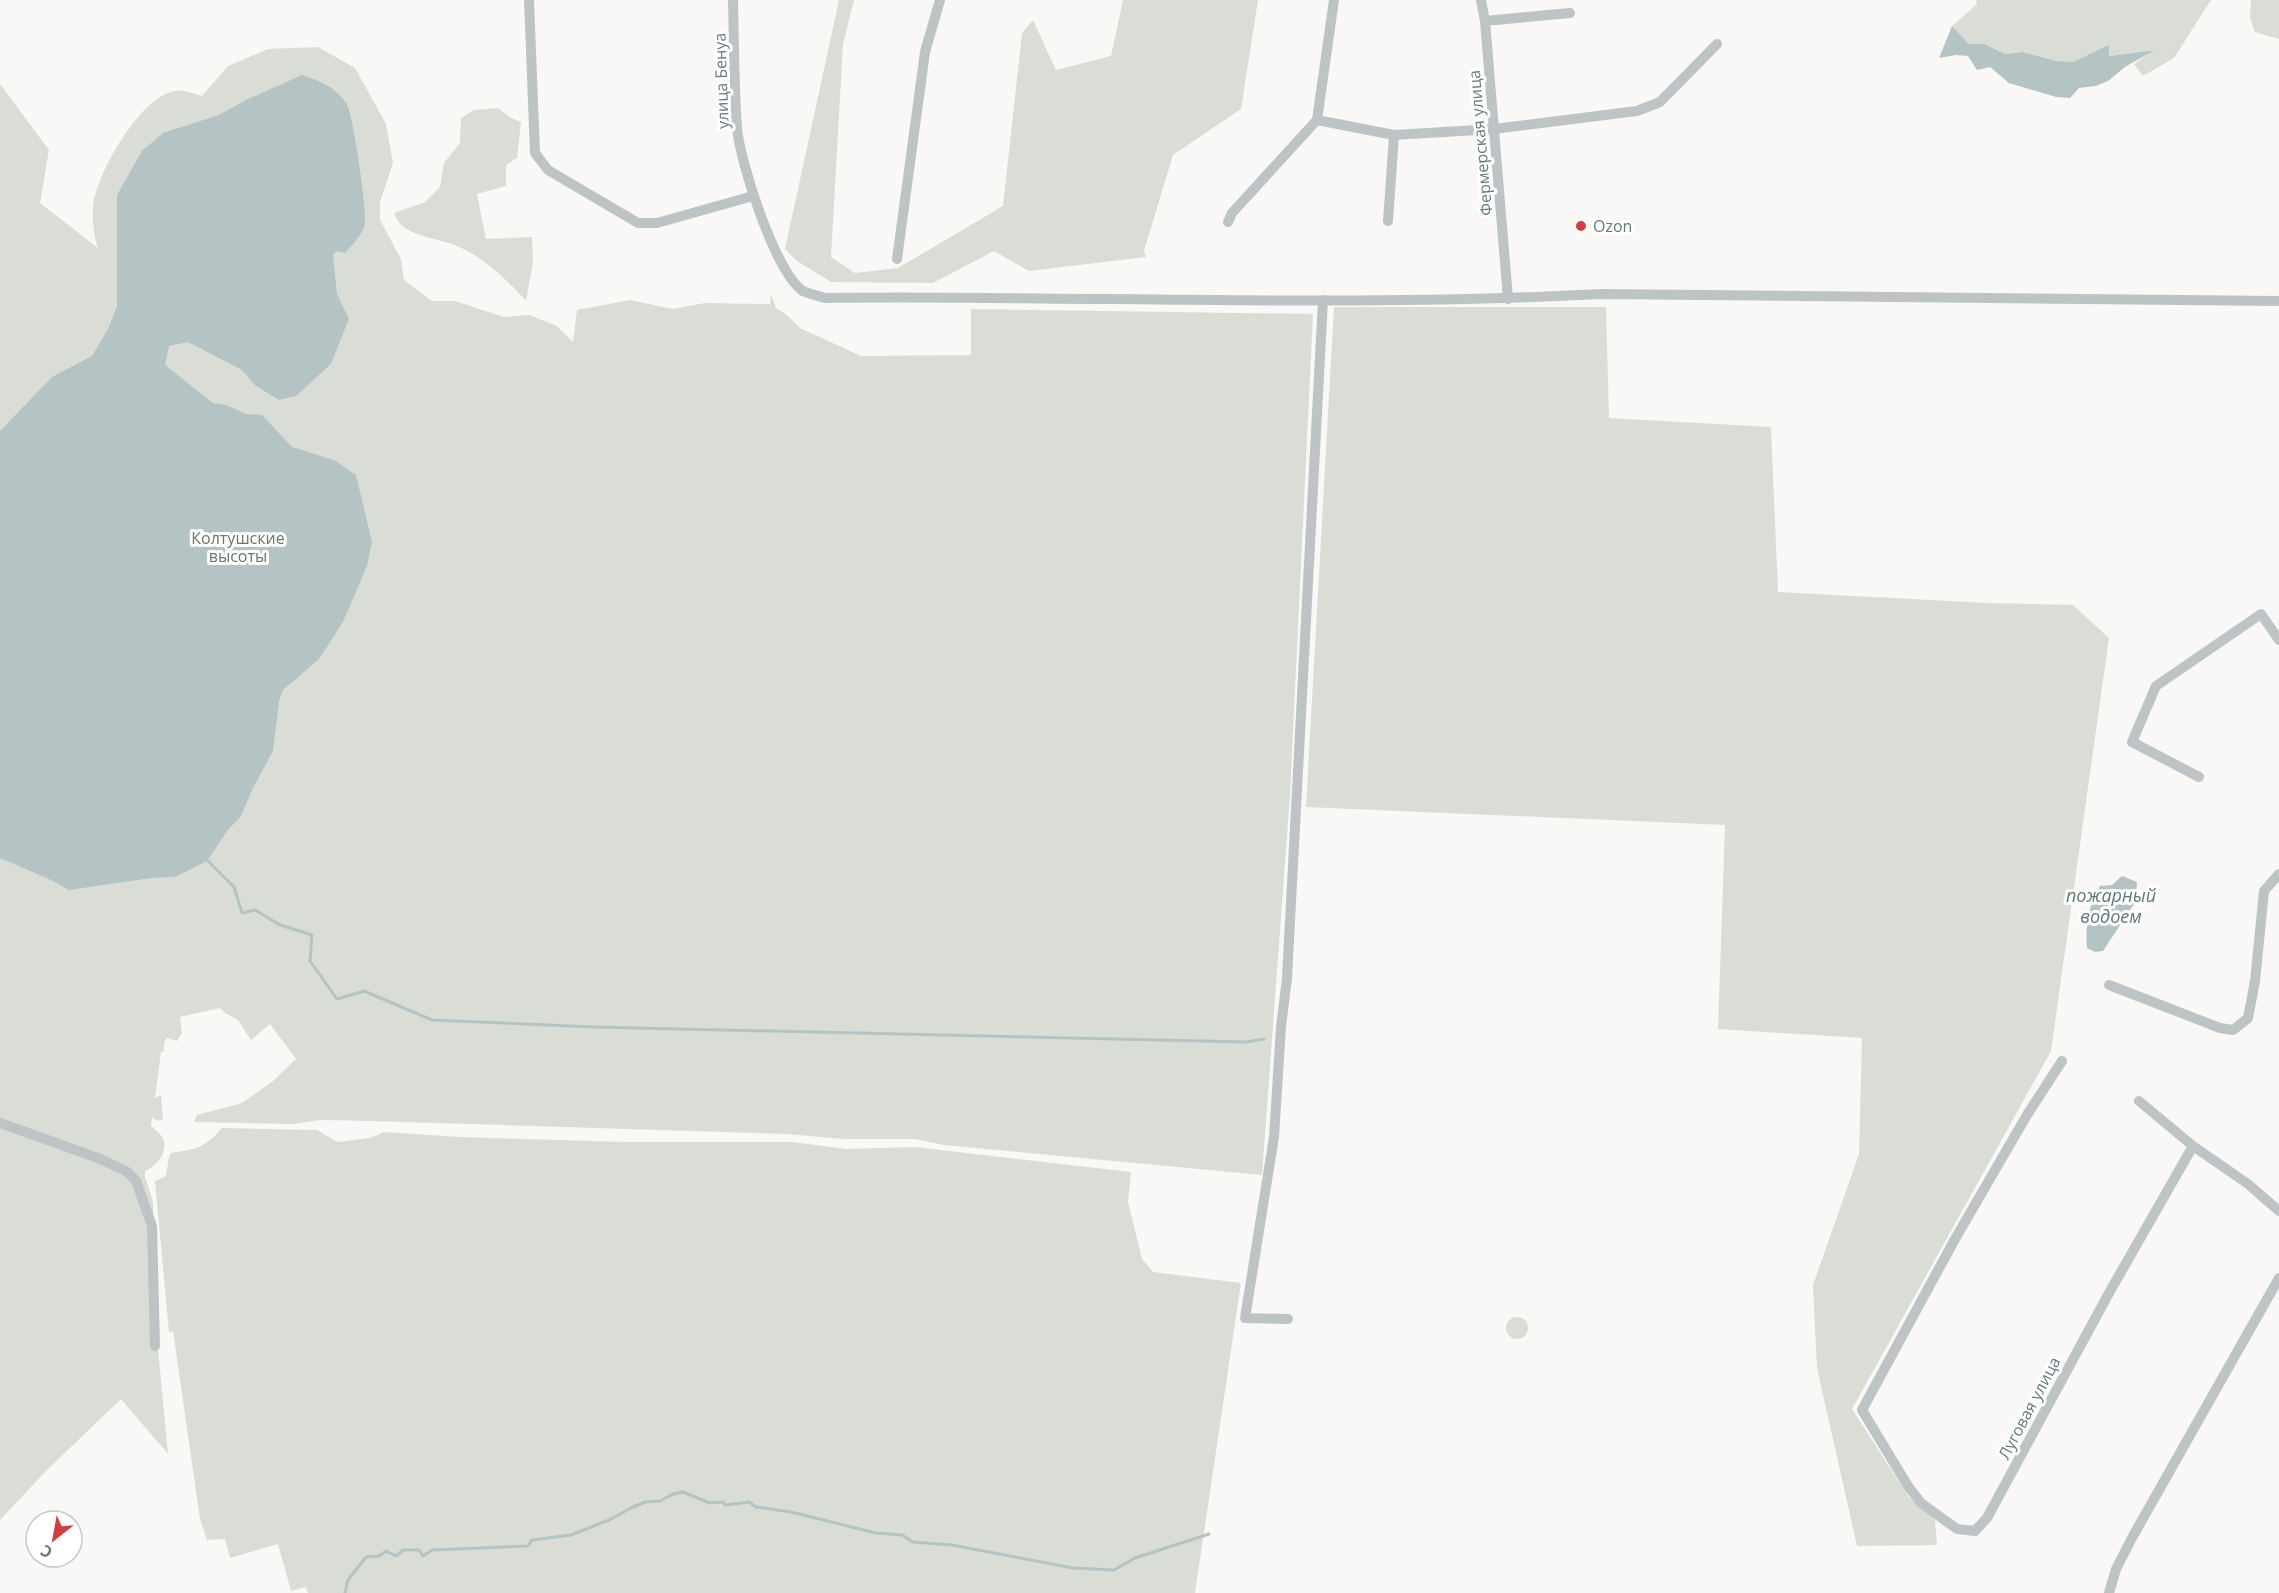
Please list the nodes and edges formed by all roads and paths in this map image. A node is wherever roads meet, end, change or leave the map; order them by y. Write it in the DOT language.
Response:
graph roads {
  1 [pos="529,0"];
  2 [pos="733,0"];
  3 [pos="940,0"];
  4 [pos="1334,0"];
  5 [pos="1481,0"];
  6 [pos="1570,13"];
  7 [pos="1485,21"];
  8 [pos="1717,44"];
  9 [pos="1317,120"];
  10 [pos="1494,129"];
  11 [pos="1394,135"];
  12 [pos="753,196"];
  13 [pos="1388,221"];
  14 [pos="1228,222"];
  15 [pos="897,259"];
  16 [pos="1508,299"];
  17 [pos="1323,300"];
  18 [pos="2279,301"];
  19 [pos="2279,640"];
  20 [pos="2199,777"];
  21 [pos="2279,874"];
  22 [pos="2109,985"];
  23 [pos="2062,1061"];
  24 [pos="2139,1101"];
  25 [pos="0,1123"];
  26 [pos="2193,1146"];
  27 [pos="2279,1211"];
  28 [pos="2279,1278"];
  29 [pos="1288,1319"];
  30 [pos="154,1346"];
  31 [pos="2109,1593"];
  1 -- 12 [label="street"];
  2 -- 12 [label="street, улица Бенуа"];
  3 -- 15 [label="street"];
  4 -- 9 [label="street"];
  5 -- 7 [label="street, Фермерская улица"];
  6 -- 7 [label="street"];
  7 -- 10 [label="street, Фермерская улица"];
  8 -- 10 [label="street"];
  9 -- 11 [label="street"];
  9 -- 14 [label="street"];
  10 -- 11 [label="street"];
  10 -- 16 [label="street, Фермерская улица"];
  11 -- 13 [label="street"];
  12 -- 17 [label="street, улица Бенуа"];
  16 -- 17 [label="street, улица Бенуа"];
  16 -- 18 [label="street, улица Бенуа"];
  17 -- 29 [label="street"];
  19 -- 20 [label="street"];
  21 -- 22 [label="street"];
  23 -- 26 [label="street, Луговая улица"];
  24 -- 26 [label="street"];
  25 -- 30 [label="street"];
  26 -- 27 [label="street"];
  28 -- 31 [label="street"];
}
